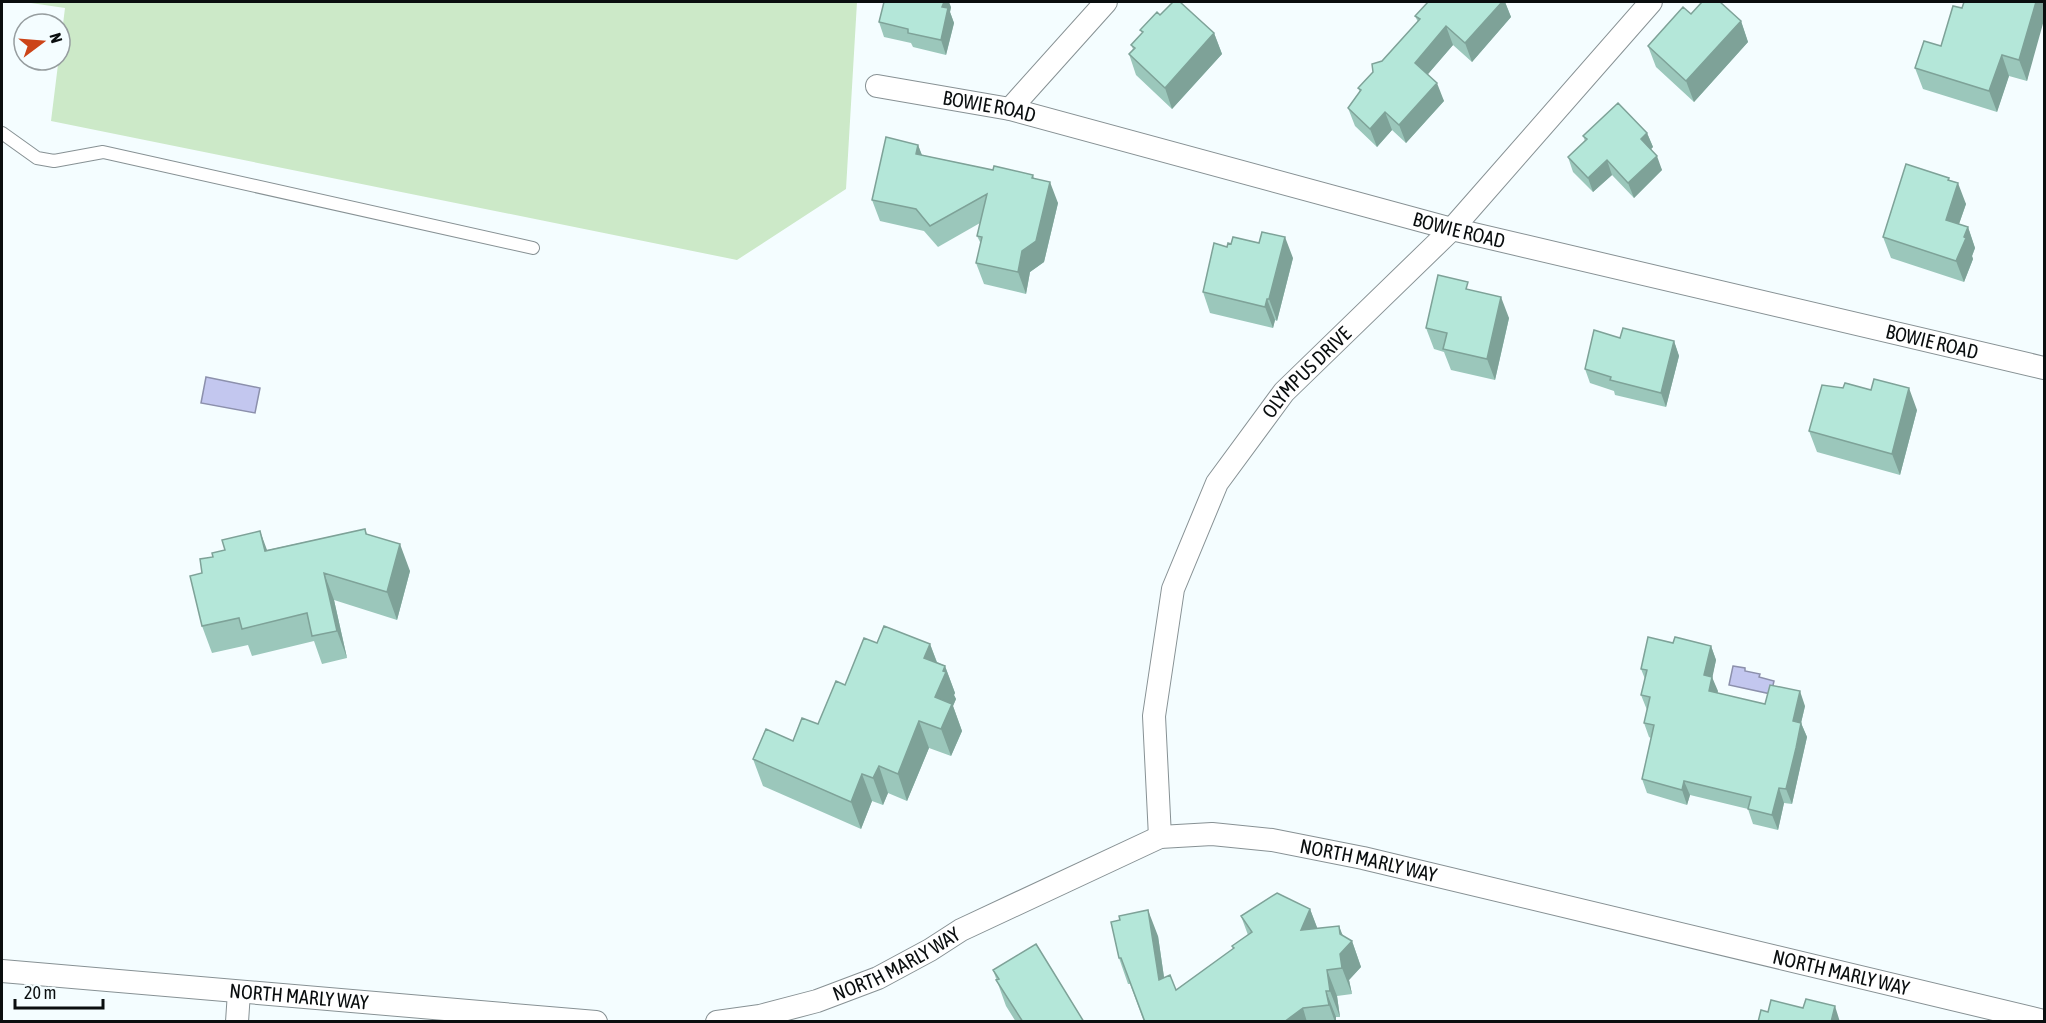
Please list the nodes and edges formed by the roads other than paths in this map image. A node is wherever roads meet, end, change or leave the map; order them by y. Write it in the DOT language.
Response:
graph roads {
  1 [pos="1106,2"];
  2 [pos="1651,2"];
  3 [pos="877,86"];
  4 [pos="1010,109"];
  5 [pos="2,133"];
  6 [pos="1452,230"];
  7 [pos="532,248"];
  8 [pos="2044,368"];
  9 [pos="1160,837"];
  10 [pos="2,971"];
  11 [pos="239,992"];
  12 [pos="2044,1021"];
  13 [pos="237,1022"];
  14 [pos="596,1022"];
  15 [pos="717,1022"];
  1 -- 4 [label="street"];
  2 -- 6 [label="street, OLYMPUS DRIVE"];
  3 -- 4 [label="street, BOWIE ROAD"];
  4 -- 6 [label="street, BOWIE ROAD"];
  5 -- 7 [label="lane"];
  6 -- 8 [label="street, BOWIE ROAD"];
  6 -- 9 [label="street, OLYMPUS DRIVE"];
  9 -- 12 [label="street, NORTH MARLY WAY"];
  9 -- 15 [label="street, NORTH MARLY WAY"];
  10 -- 11 [label="street, NORTH MARLY WAY"];
  11 -- 13 [label="street"];
  11 -- 14 [label="street, NORTH MARLY WAY"];
}
